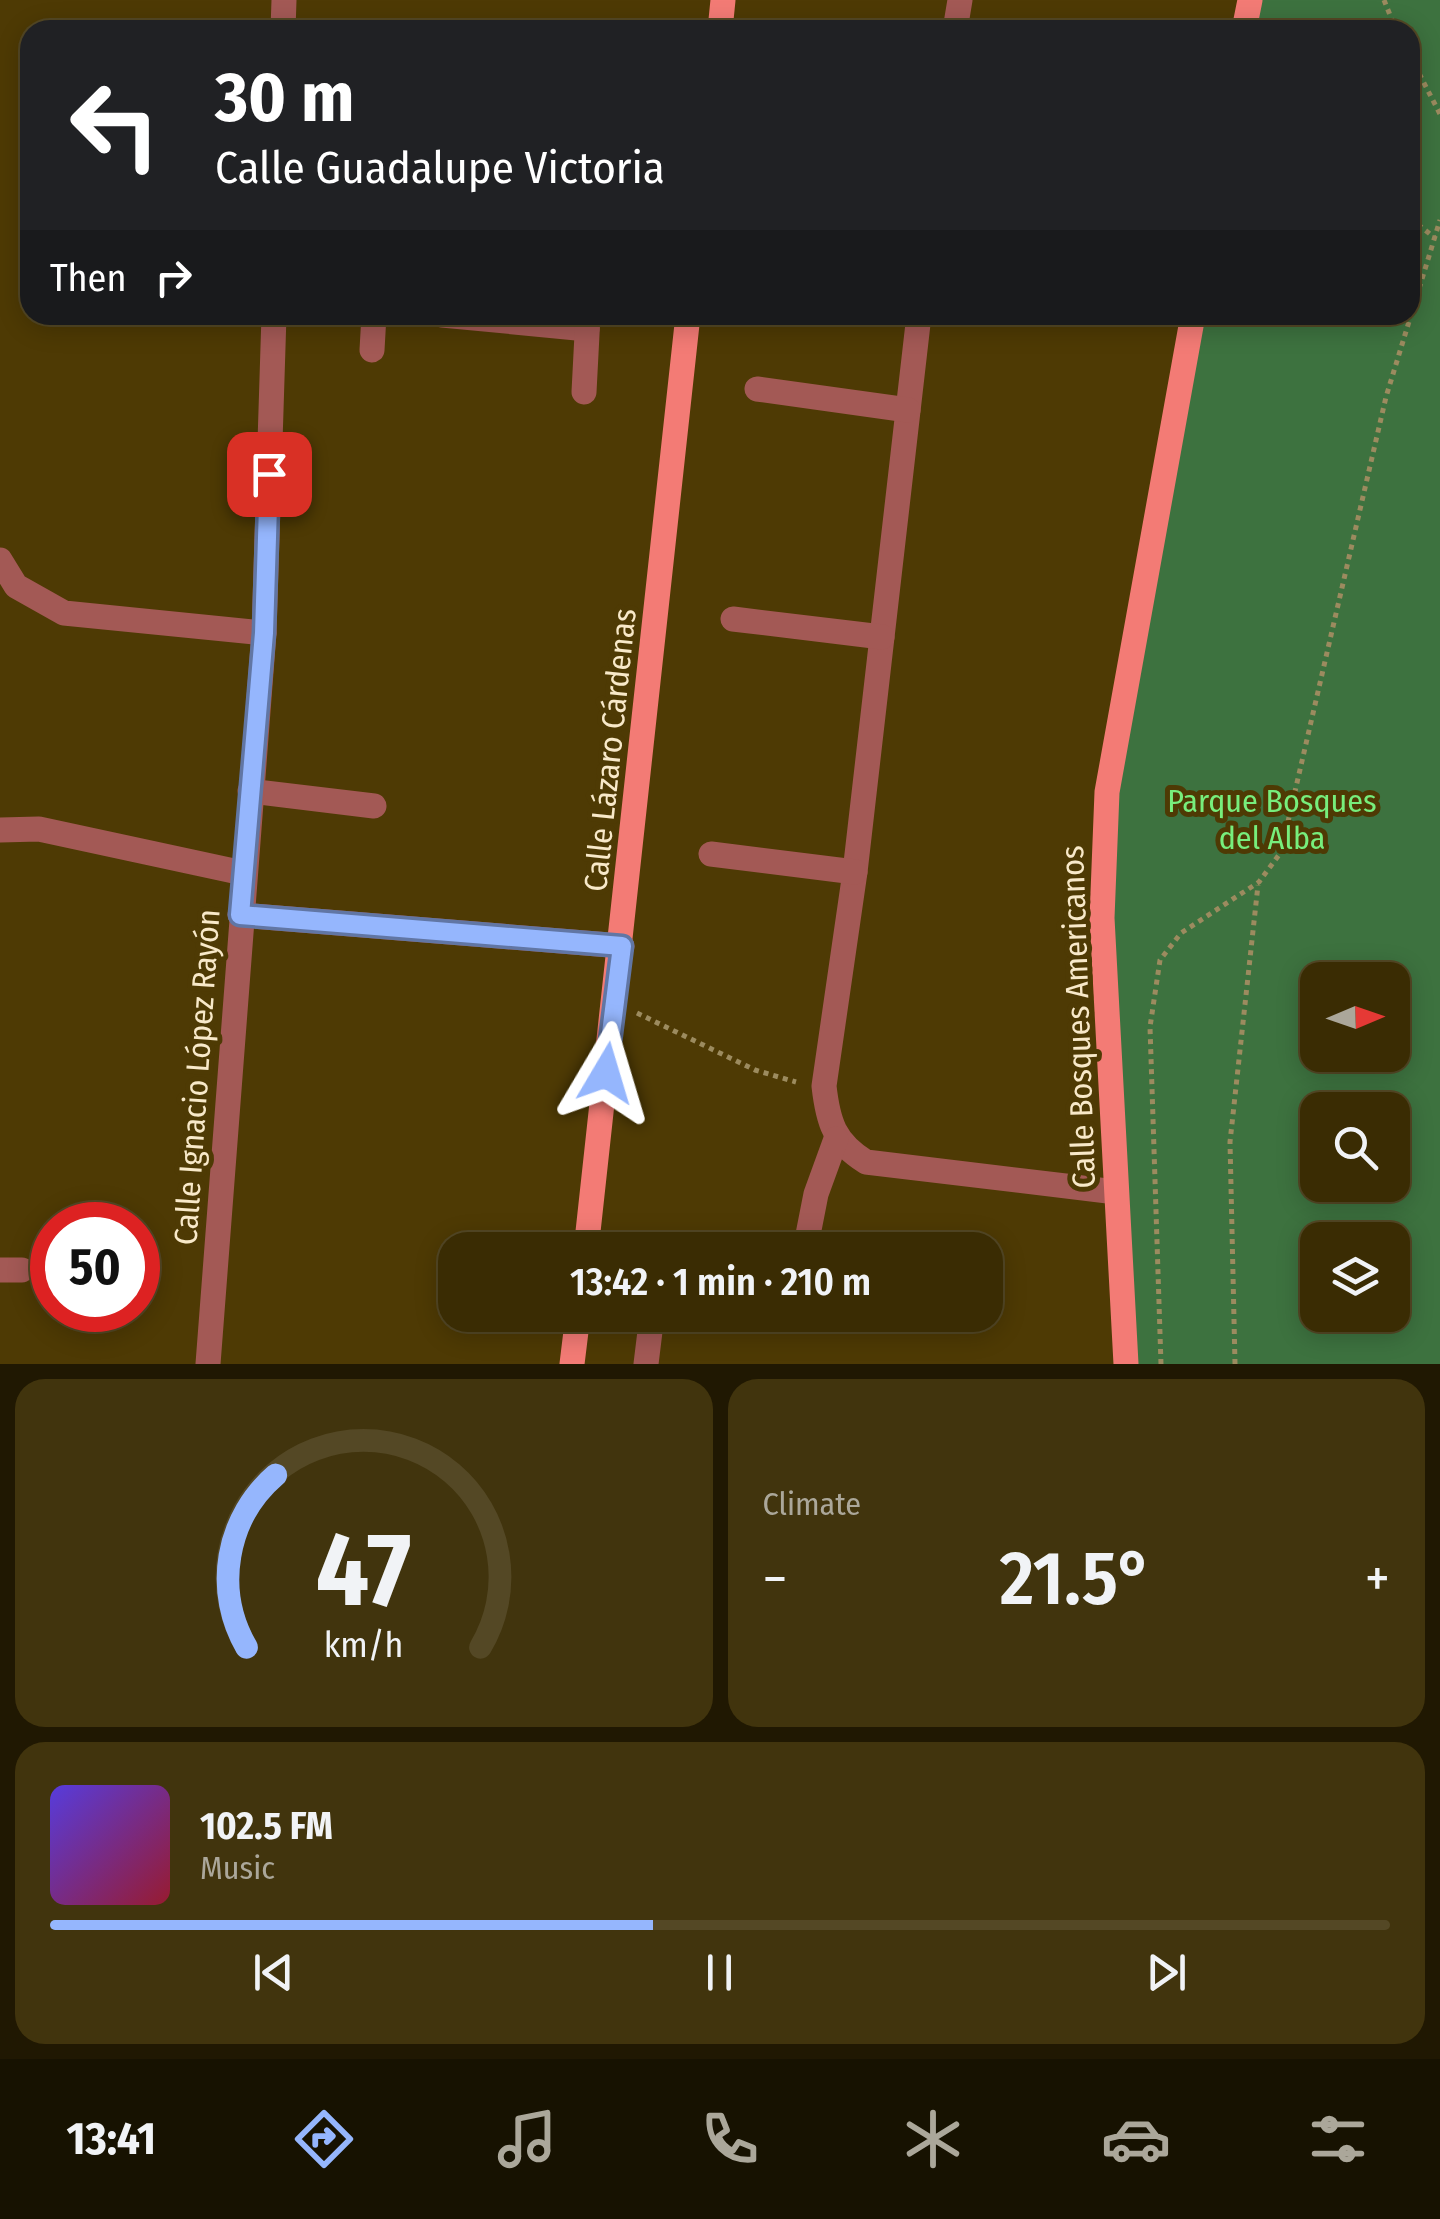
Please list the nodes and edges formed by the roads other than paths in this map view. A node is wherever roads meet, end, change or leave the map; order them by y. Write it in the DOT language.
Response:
graph roads {
  1 [pos="274,325"];
  2 [pos="373,325"];
  3 [pos="587,325"];
  4 [pos="687,325"];
  5 [pos="917,325"];
  6 [pos="1191,325"];
  7 [pos="372,350"];
  8 [pos="757,389"];
  9 [pos="584,392"];
  10 [pos="908,410"];
  11 [pos="0,560"];
  12 [pos="733,618"];
  13 [pos="264,633"];
  14 [pos="882,638"];
  15 [pos="250,792"];
  16 [pos="374,806"];
  17 [pos="0,830"];
  18 [pos="711,854"];
  19 [pos="856,872"];
  20 [pos="242,873"];
  21 [pos="240,915"];
  22 [pos="622,946"];
  23 [pos="836,1140"];
  24 [pos="1116,1192"];
  25 [pos="588,1232"];
  26 [pos="809,1232"];
  27 [pos="576,1332"];
  28 [pos="650,1332"];
  29 [pos="208,1364"];
  30 [pos="572,1364"];
  31 [pos="646,1364"];
  32 [pos="1126,1364"];
  1 -- 13 [label="street, Calle Ignacio López Rayón"];
  2 -- 7 [label="street"];
  3 -- 9 [label="street"];
  4 -- 22 [label="main road, Calle Lázaro Cárdenas"];
  5 -- 10 [label="street"];
  6 -- 24 [label="main road, Calle Bosques Americanos"];
  8 -- 10 [label="street"];
  10 -- 14 [label="street"];
  11 -- 13 [label="street"];
  12 -- 14 [label="street"];
  13 -- 15 [label="street, Calle Ignacio López Rayón"];
  14 -- 19 [label="street"];
  15 -- 16 [label="street"];
  15 -- 20 [label="street, Calle Ignacio López Rayón"];
  17 -- 20 [label="street"];
  18 -- 19 [label="street"];
  19 -- 23 [label="street"];
  20 -- 21 [label="street, Calle Ignacio López Rayón"];
  21 -- 22 [label="street"];
  21 -- 29 [label="street, Calle Ignacio López Rayón"];
  22 -- 25 [label="main road, Calle Lázaro Cárdenas"];
  23 -- 24 [label="street"];
  23 -- 26 [label="street"];
  24 -- 32 [label="main road, Calle Bosques Americanos"];
  27 -- 30 [label="main road"];
  28 -- 31 [label="street"];
}
